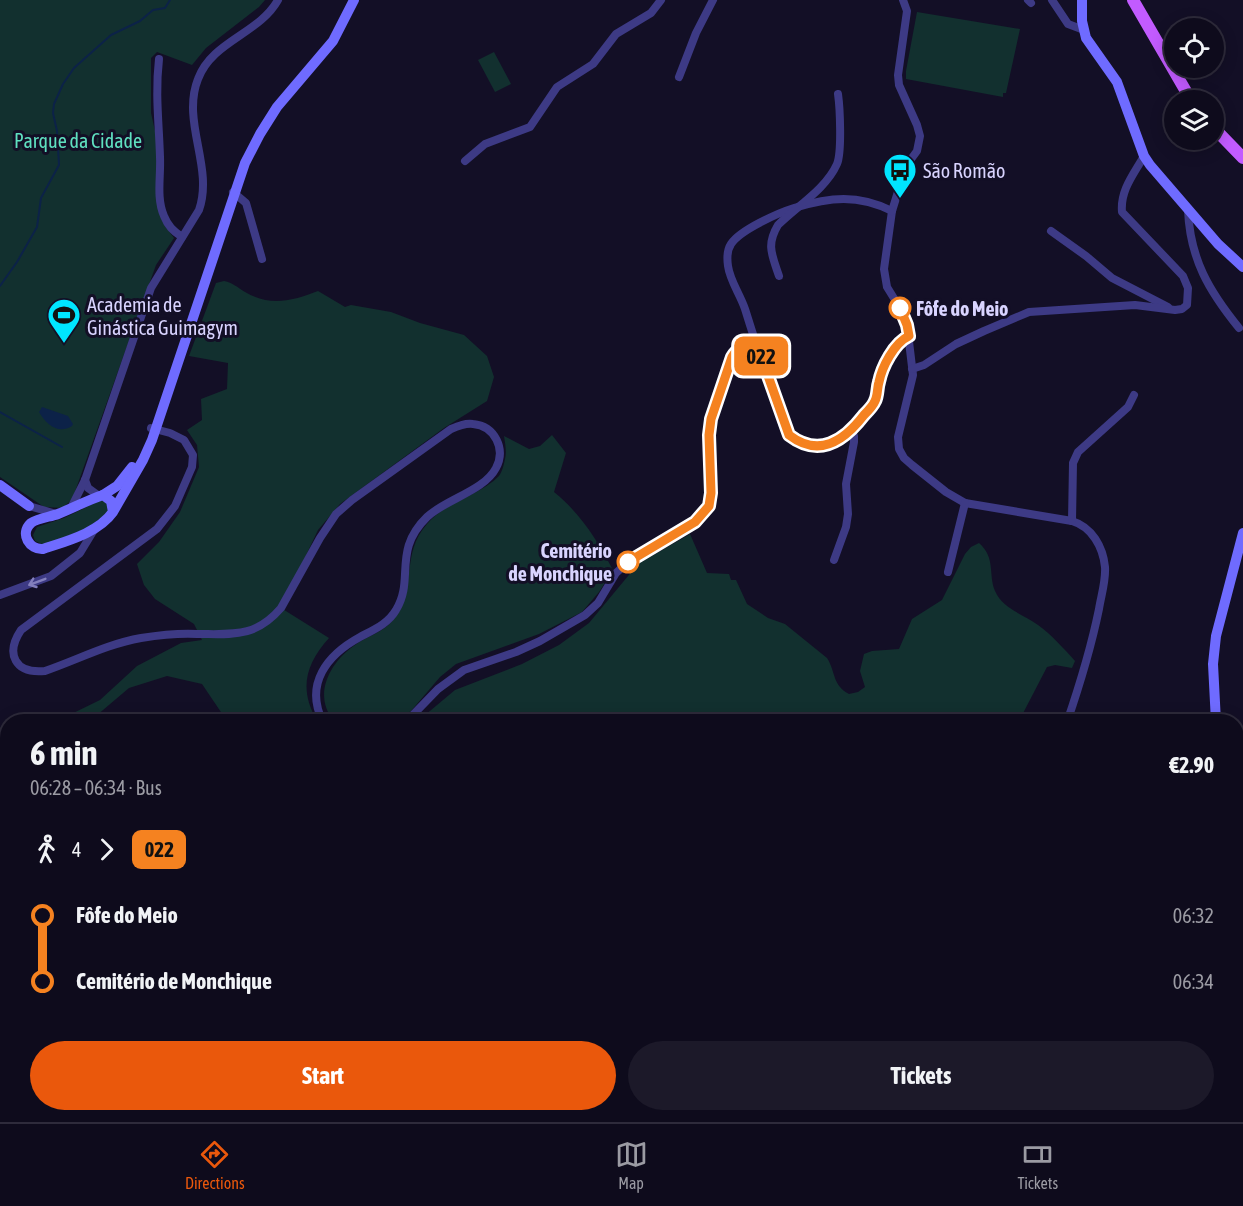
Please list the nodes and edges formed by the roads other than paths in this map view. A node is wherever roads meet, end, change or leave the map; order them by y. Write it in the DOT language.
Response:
graph roads {
  1 [pos="278,0"];
  2 [pos="354,0"];
  3 [pos="661,0"];
  4 [pos="713,0"];
  5 [pos="1052,0"];
  6 [pos="1082,0"];
  7 [pos="1133,0"];
  8 [pos="907,1"];
  9 [pos="1084,30"];
  10 [pos="159,59"];
  11 [pos="680,77"];
  12 [pos="1185,90"];
  13 [pos="838,94"];
  14 [pos="1224,138"];
  15 [pos="1144,156"];
  16 [pos="1243,158"];
  17 [pos="465,161"];
  18 [pos="235,193"];
  19 [pos="795,208"];
  20 [pos="1188,210"];
  21 [pos="892,212"];
  22 [pos="1051,231"];
  23 [pos="182,237"];
  24 [pos="262,259"];
  25 [pos="1243,267"];
  26 [pos="779,276"];
  27 [pos="1175,310"];
  28 [pos="1239,328"];
  29 [pos="909,336"];
  30 [pos="756,342"];
  31 [pos="912,369"];
  32 [pos="1134,395"];
  33 [pos="153,428"];
  34 [pos="851,432"];
  35 [pos="85,480"];
  36 [pos="1,487"];
  37 [pos="101,495"];
  38 [pos="965,503"];
  39 [pos="29,506"];
  40 [pos="71,508"];
  41 [pos="113,512"];
  42 [pos="60,513"];
  43 [pos="1072,521"];
  44 [pos="32,522"];
  45 [pos="96,527"];
  46 [pos="1243,533"];
  47 [pos="59,544"];
  48 [pos="834,560"];
  49 [pos="69,562"];
  50 [pos="948,572"];
  51 [pos="0,595"];
  52 [pos="319,714"];
  53 [pos="414,714"];
  54 [pos="1070,714"];
  55 [pos="1216,714"];
  1 -- 23 [label="street"];
  2 -- 18 [label="street"];
  3 -- 17 [label="street"];
  4 -- 11 [label="street"];
  5 -- 9 [label="street"];
  6 -- 9 [label="street"];
  7 -- 12 [label="main road"];
  8 -- 21 [label="street"];
  9 -- 15 [label="street"];
  10 -- 23 [label="street"];
  13 -- 19 [label="street"];
  14 -- 16 [label="main road"];
  15 -- 20 [label="street"];
  15 -- 27 [label="street"];
  18 -- 24 [label="street"];
  18 -- 33 [label="street"];
  19 -- 21 [label="street"];
  19 -- 26 [label="street"];
  19 -- 30 [label="street"];
  20 -- 25 [label="street"];
  20 -- 28 [label="street"];
  21 -- 29 [label="street"];
  22 -- 27 [label="street"];
  23 -- 35 [label="street"];
  27 -- 31 [label="street"];
  29 -- 31 [label="street"];
  29 -- 34 [label="street"];
  30 -- 34 [label="street"];
  30 -- 53 [label="street"];
  31 -- 38 [label="street"];
  32 -- 43 [label="street"];
  33 -- 37 [label="street"];
  33 -- 41 [label="street"];
  33 -- 52 [label="street"];
  34 -- 48 [label="street"];
  35 -- 37 [label="street"];
  35 -- 40 [label="street"];
  36 -- 39 [label="street"];
  37 -- 40 [label="street"];
  37 -- 41 [label="street"];
  38 -- 43 [label="street"];
  38 -- 50 [label="street"];
  39 -- 42 [label="street"];
  39 -- 44 [label="street"];
  40 -- 42 [label="street"];
  41 -- 45 [label="street"];
  42 -- 44 [label="street"];
  43 -- 54 [label="street"];
  44 -- 47 [label="street"];
  45 -- 47 [label="street"];
  45 -- 49 [label="street"];
  46 -- 55 [label="street"];
  47 -- 49 [label="street"];
  49 -- 51 [label="street, one-way"];
}
